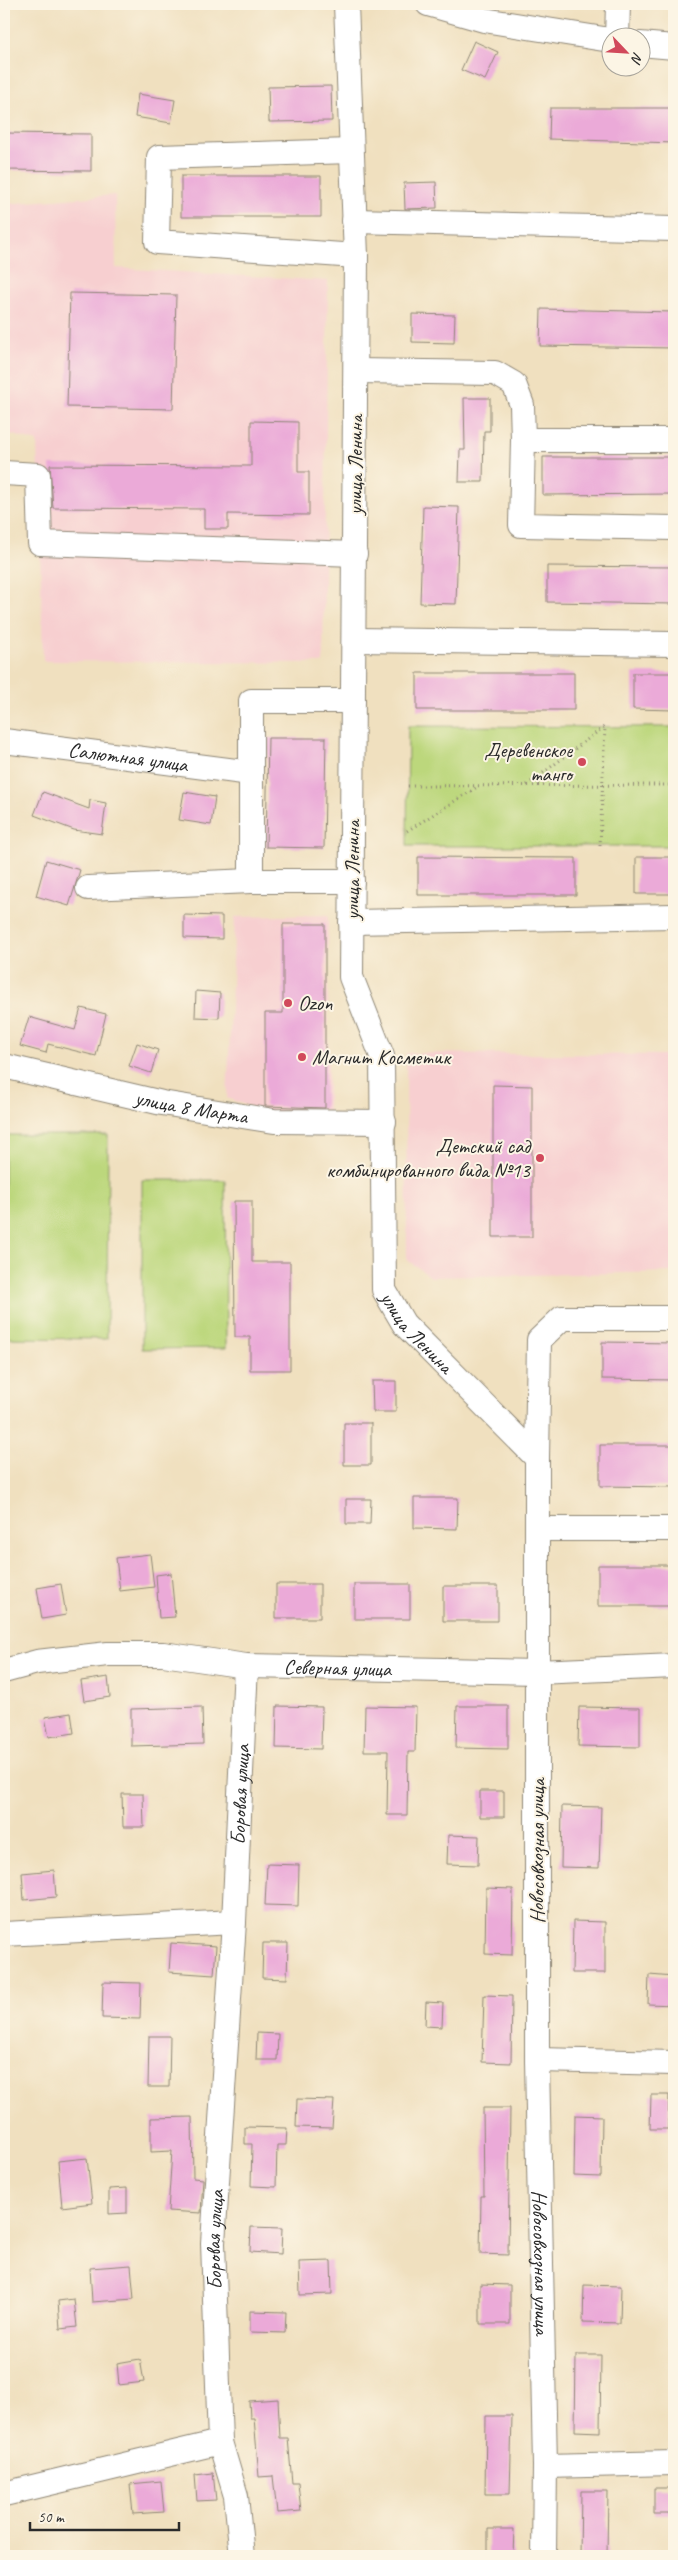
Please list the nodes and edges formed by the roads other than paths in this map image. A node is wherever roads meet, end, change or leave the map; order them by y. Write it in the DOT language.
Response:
graph roads {
  1 [pos="346,4"];
  2 [pos="428,4"];
  3 [pos="618,4"];
  4 [pos="617,28"];
  5 [pos="600,38"];
  6 [pos="650,45"];
  7 [pos="674,48"];
  8 [pos="351,151"];
  9 [pos="354,221"];
  10 [pos="674,229"];
  11 [pos="356,256"];
  12 [pos="356,371"];
  13 [pos="523,440"];
  14 [pos="674,440"];
  15 [pos="4,473"];
  16 [pos="674,528"];
  17 [pos="355,554"];
  18 [pos="354,640"];
  19 [pos="674,644"];
  20 [pos="353,701"];
  21 [pos="4,742"];
  22 [pos="251,773"];
  23 [pos="352,881"];
  24 [pos="252,882"];
  25 [pos="88,888"];
  26 [pos="674,916"];
  27 [pos="351,922"];
  28 [pos="4,1066"];
  29 [pos="384,1122"];
  30 [pos="674,1318"];
  31 [pos="537,1458"];
  32 [pos="537,1529"];
  33 [pos="674,1529"];
  34 [pos="246,1666"];
  35 [pos="674,1666"];
  36 [pos="4,1671"];
  37 [pos="537,1672"];
  38 [pos="234,1922"];
  39 [pos="4,1934"];
  40 [pos="537,2060"];
  41 [pos="674,2063"];
  42 [pos="220,2442"];
  43 [pos="674,2462"];
  44 [pos="545,2466"];
  45 [pos="4,2494"];
  46 [pos="242,2556"];
  47 [pos="544,2556"];
  1 -- 8 [label="street, улица Ленина"];
  2 -- 5 [label="street"];
  3 -- 4 [label="street"];
  6 -- 7 [label="street"];
  8 -- 9 [label="street, улица Ленина"];
  8 -- 11 [label="street"];
  9 -- 10 [label="street"];
  9 -- 11 [label="street, улица Ленина"];
  11 -- 12 [label="street, улица Ленина"];
  12 -- 13 [label="street"];
  12 -- 17 [label="street, улица Ленина"];
  13 -- 14 [label="street"];
  13 -- 16 [label="street"];
  15 -- 17 [label="street"];
  17 -- 18 [label="street, улица Ленина"];
  18 -- 19 [label="street"];
  18 -- 20 [label="street, улица Ленина"];
  20 -- 22 [label="street"];
  20 -- 23 [label="street, улица Ленина"];
  21 -- 22 [label="street, Салютная улица"];
  22 -- 24 [label="street"];
  23 -- 24 [label="street"];
  23 -- 27 [label="street, улица Ленина"];
  24 -- 25 [label="street"];
  26 -- 27 [label="street"];
  27 -- 29 [label="street, улица Ленина"];
  28 -- 29 [label="street, улица 8 Марта"];
  29 -- 31 [label="street, улица Ленина"];
  30 -- 31 [label="street"];
  31 -- 32 [label="street"];
  32 -- 33 [label="street"];
  32 -- 37 [label="street"];
  34 -- 36 [label="street, Северная улица"];
  34 -- 37 [label="street, Северная улица"];
  34 -- 38 [label="street, Боровая улица"];
  35 -- 37 [label="street, Северная улица"];
  37 -- 40 [label="street, Новосовхозная улица"];
  38 -- 39 [label="street"];
  38 -- 42 [label="street, Боровая улица"];
  40 -- 41 [label="street"];
  40 -- 44 [label="street, Новосовхозная улица"];
  42 -- 45 [label="street"];
  42 -- 46 [label="street, Боровая улица"];
  43 -- 44 [label="street"];
  44 -- 47 [label="street, Новосовхозная улица"];
}
